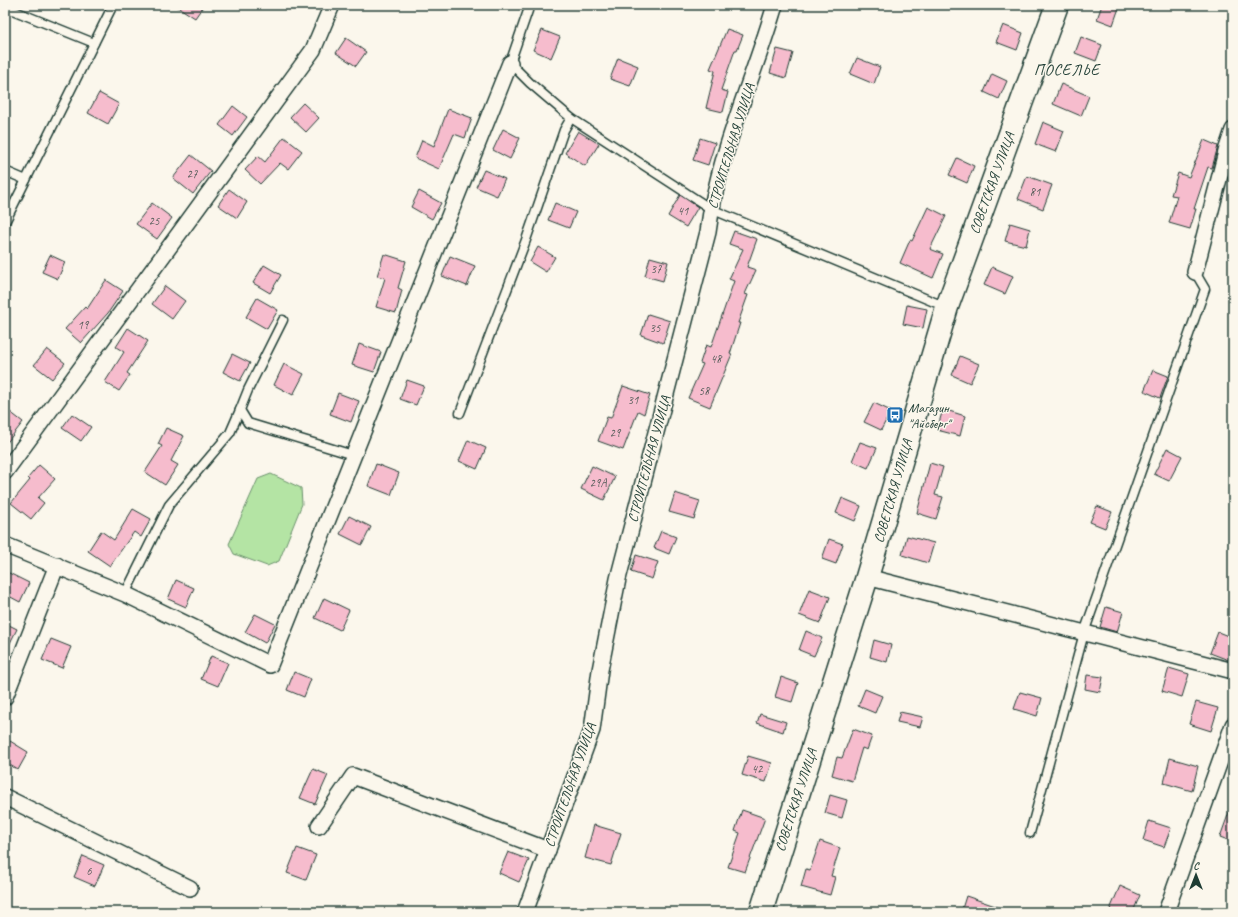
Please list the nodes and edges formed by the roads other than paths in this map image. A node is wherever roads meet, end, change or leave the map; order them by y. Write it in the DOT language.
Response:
graph roads {
  1 [pos="113,5"];
  2 [pos="332,5"];
  3 [pos="530,5"];
  4 [pos="775,5"];
  5 [pos="1057,5"];
  6 [pos="5,7"];
  7 [pos="94,43"];
  8 [pos="510,63"];
  9 [pos="570,118"];
  10 [pos="1233,130"];
  11 [pos="5,171"];
  12 [pos="26,180"];
  13 [pos="711,209"];
  14 [pos="5,222"];
  15 [pos="1195,272"];
  16 [pos="947,307"];
  17 [pos="283,320"];
  18 [pos="240,410"];
  19 [pos="460,413"];
  20 [pos="352,455"];
  21 [pos="5,472"];
  22 [pos="5,545"];
  23 [pos="57,565"];
  24 [pos="868,577"];
  25 [pos="125,594"];
  26 [pos="1084,633"];
  27 [pos="1233,671"];
  28 [pos="5,697"];
  29 [pos="1233,725"];
  30 [pos="5,797"];
  31 [pos="319,826"];
  32 [pos="1030,833"];
  33 [pos="548,850"];
  34 [pos="190,888"];
  35 [pos="525,912"];
  36 [pos="761,912"];
  37 [pos="1166,912"];
  1 -- 7 [label="lane"];
  2 -- 21 [label="street"];
  3 -- 8 [label="lane"];
  4 -- 13 [label="street, СТРОИТЕЛЬНАЯ УЛИЦА"];
  5 -- 16 [label="main road, СОВЕТСКАЯ УЛИЦА"];
  6 -- 7 [label="lane"];
  7 -- 12 [label="lane"];
  8 -- 9 [label="lane"];
  8 -- 20 [label="street"];
  9 -- 13 [label="lane"];
  9 -- 19 [label="lane"];
  10 -- 15 [label="street"];
  11 -- 12 [label="lane"];
  12 -- 14 [label="lane"];
  13 -- 16 [label="lane"];
  13 -- 33 [label="street, СТРОИТЕЛЬНАЯ УЛИЦА"];
  15 -- 26 [label="lane"];
  16 -- 24 [label="main road, СОВЕТСКАЯ УЛИЦА"];
  17 -- 18 [label="lane"];
  18 -- 20 [label="lane"];
  18 -- 25 [label="lane"];
  20 -- 25 [label="street"];
  22 -- 23 [label="street"];
  23 -- 25 [label="street"];
  23 -- 28 [label="street"];
  24 -- 26 [label="street"];
  24 -- 36 [label="main road, СОВЕТСКАЯ УЛИЦА"];
  26 -- 27 [label="street"];
  26 -- 32 [label="lane"];
  29 -- 37 [label="street"];
  30 -- 34 [label="street"];
  31 -- 33 [label="street"];
  33 -- 35 [label="street, СТРОИТЕЛЬНАЯ УЛИЦА"];
}
